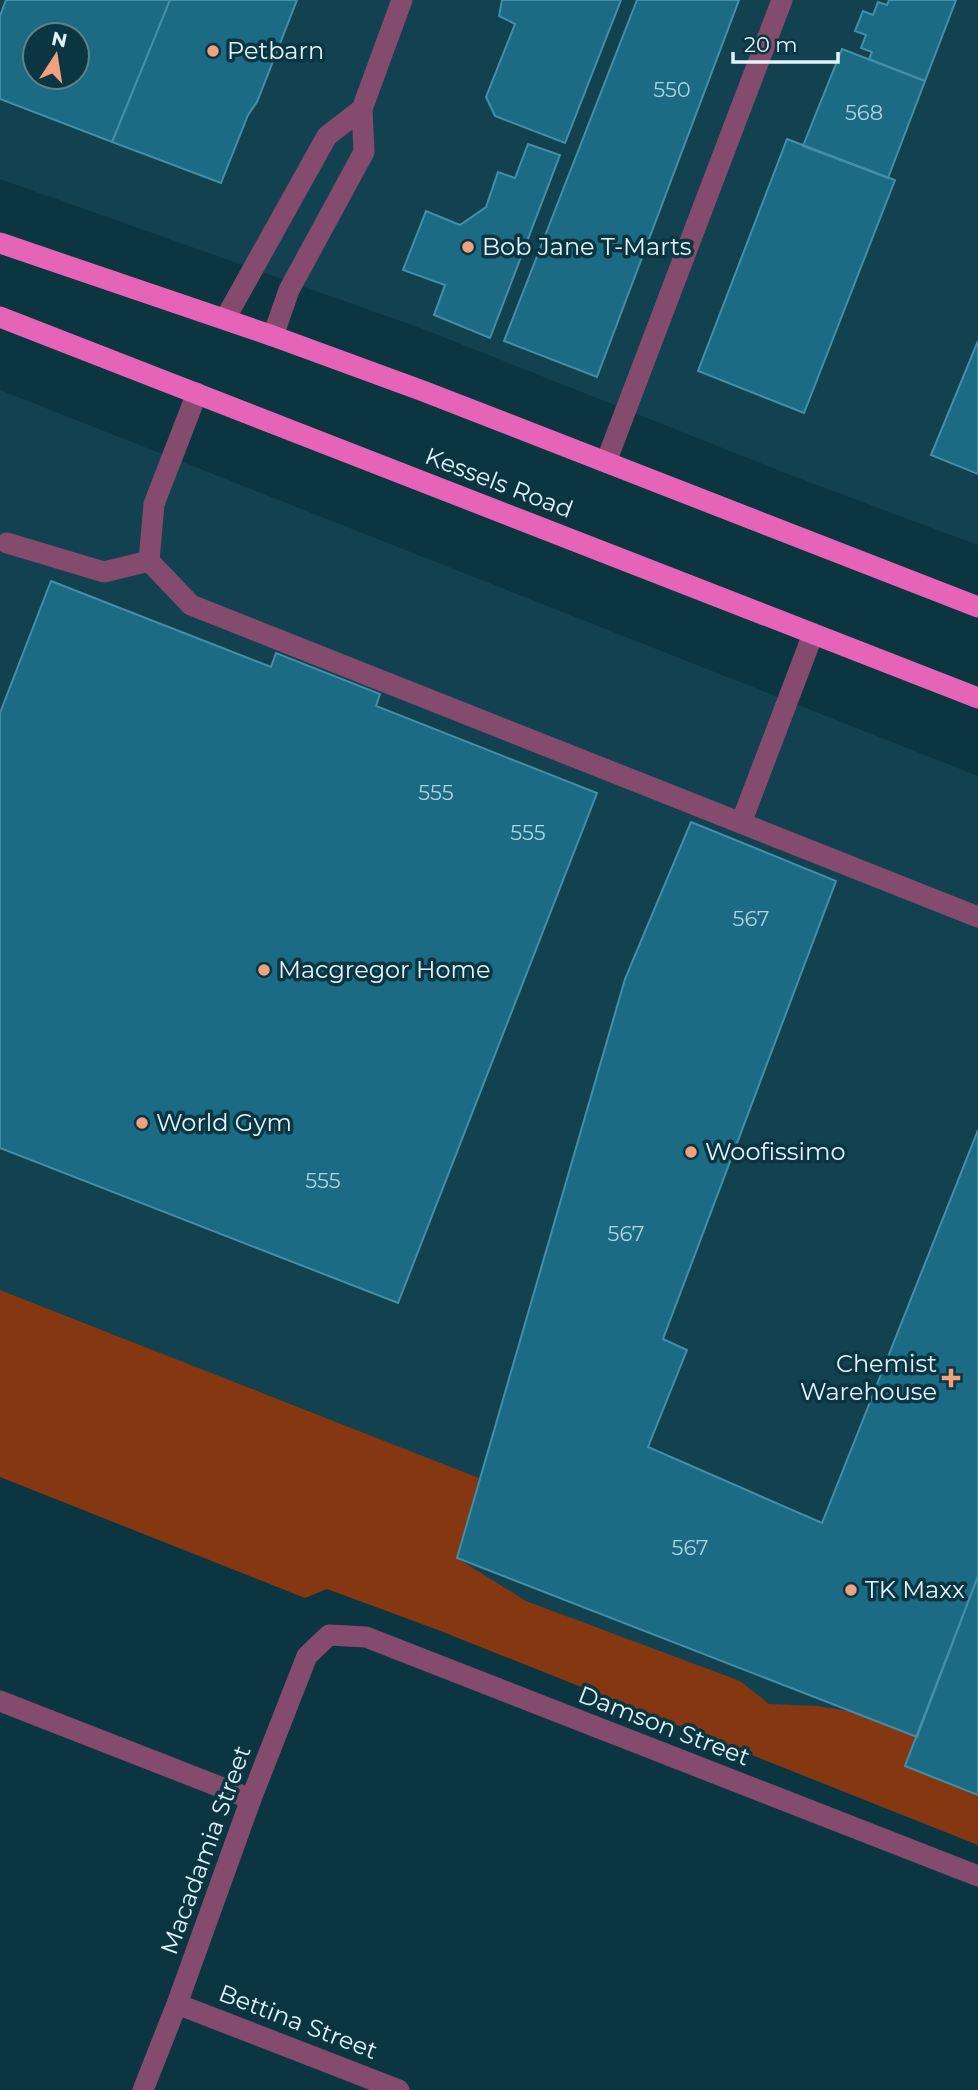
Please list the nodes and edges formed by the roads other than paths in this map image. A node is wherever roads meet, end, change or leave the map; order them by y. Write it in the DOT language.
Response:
graph roads {
  1 [pos="402,0"];
  2 [pos="782,0"];
  3 [pos="362,109"];
  4 [pos="0,243"];
  5 [pos="0,317"];
  6 [pos="225,319"];
  7 [pos="273,336"];
  8 [pos="197,393"];
  9 [pos="606,461"];
  10 [pos="7,543"];
  11 [pos="149,561"];
  12 [pos="978,607"];
  13 [pos="813,634"];
  14 [pos="978,698"];
  15 [pos="741,823"];
  16 [pos="978,918"];
  17 [pos="329,1635"];
  18 [pos="0,1701"];
  19 [pos="251,1799"];
  20 [pos="978,1876"];
  21 [pos="177,2004"];
  22 [pos="143,2090"];
  23 [pos="399,2090"];
  1 -- 3 [label="street"];
  2 -- 9 [label="street"];
  3 -- 6 [label="street"];
  3 -- 7 [label="street"];
  4 -- 6 [label="highway"];
  5 -- 8 [label="highway, Kessels Road"];
  6 -- 7 [label="highway"];
  7 -- 9 [label="highway"];
  8 -- 11 [label="street"];
  8 -- 13 [label="highway, Kessels Road"];
  9 -- 12 [label="highway"];
  10 -- 11 [label="street"];
  11 -- 15 [label="street"];
  13 -- 14 [label="highway, Kessels Road"];
  13 -- 15 [label="street"];
  15 -- 16 [label="street"];
  17 -- 19 [label="street, Macadamia Street"];
  17 -- 20 [label="street, Damson Street"];
  18 -- 19 [label="street"];
  19 -- 21 [label="street, Macadamia Street"];
  21 -- 22 [label="street, Macadamia Street"];
  21 -- 23 [label="street, Bettina Street"];
}
